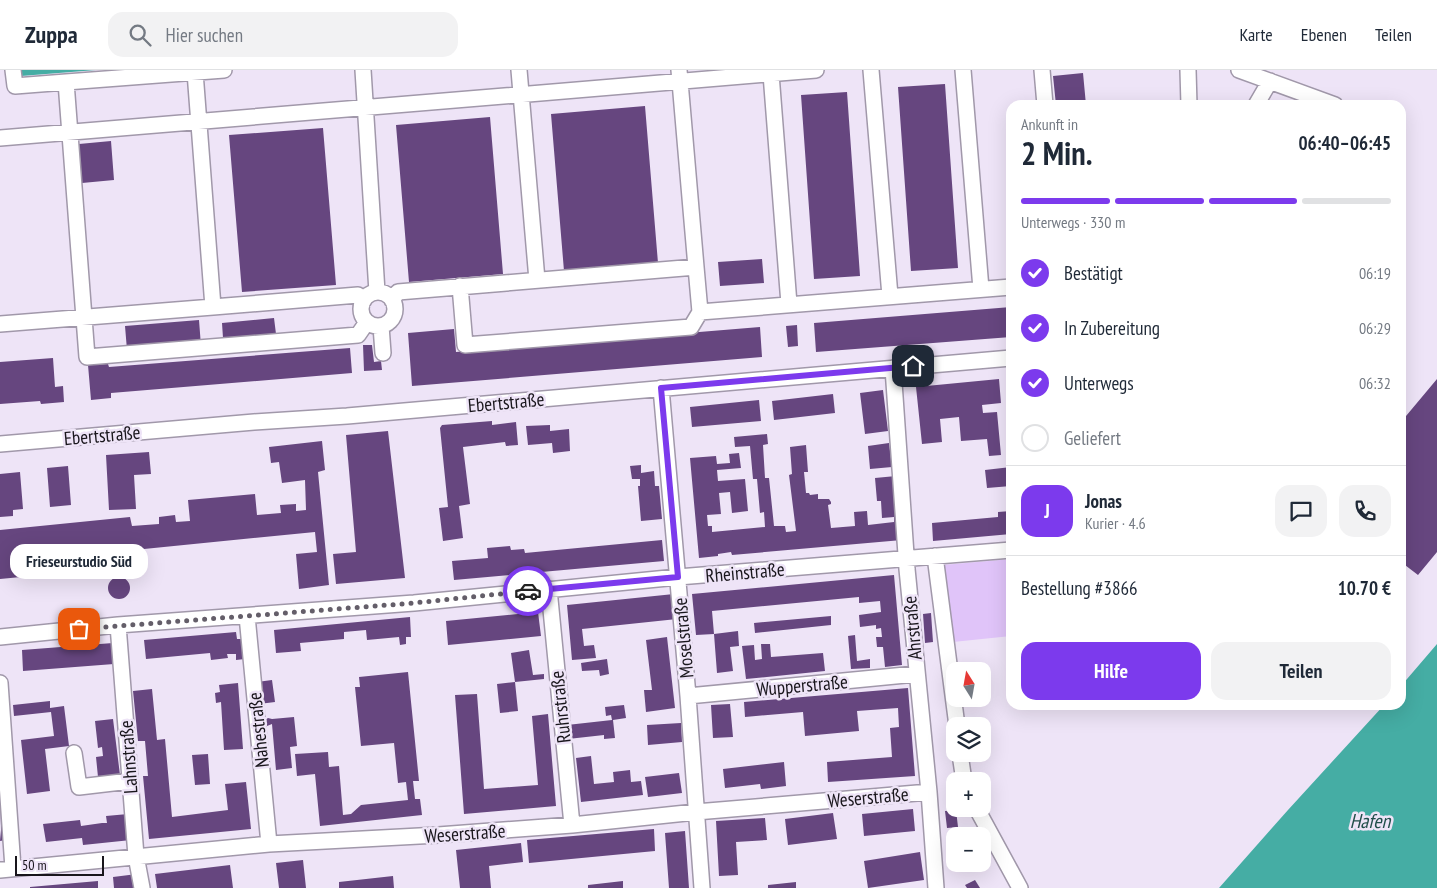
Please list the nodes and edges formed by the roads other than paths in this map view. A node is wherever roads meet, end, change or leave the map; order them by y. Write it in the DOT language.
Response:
graph roads {
  1 [pos="13,70"];
  2 [pos="224,70"];
  3 [pos="363,70"];
  4 [pos="519,70"];
  5 [pos="816,70"];
  6 [pos="871,70"];
  7 [pos="963,70"];
  8 [pos="1042,70"];
  9 [pos="1188,70"];
  10 [pos="1239,70"];
  11 [pos="195,72"];
  12 [pos="771,74"];
  13 [pos="680,76"];
  14 [pos="1270,81"];
  15 [pos="66,82"];
  16 [pos="7,86"];
  17 [pos="521,94"];
  18 [pos="1045,100"];
  19 [pos="1189,100"];
  20 [pos="1259,100"];
  21 [pos="1321,100"];
  22 [pos="365,108"];
  23 [pos="198,121"];
  24 [pos="70,132"];
  25 [pos="0,138"];
  26 [pos="696,267"];
  27 [pos="537,280"];
  28 [pos="460,286"];
  29 [pos="1006,286"];
  30 [pos="981,289"];
  31 [pos="370,296"];
  32 [pos="890,296"];
  33 [pos="392,300"];
  34 [pos="789,304"];
  35 [pos="213,307"];
  36 [pos="700,312"];
  37 [pos="84,317"];
  38 [pos="0,324"];
  39 [pos="374,324"];
  40 [pos="383,353"];
  41 [pos="1006,358"];
  42 [pos="893,368"];
  43 [pos="661,388"];
  44 [pos="0,444"];
  45 [pos="1006,550"];
  46 [pos="935,556"];
  47 [pos="907,559"];
  48 [pos="678,577"];
  49 [pos="549,589"];
  50 [pos="247,616"];
  51 [pos="118,625"];
  52 [pos="0,637"];
  53 [pos="916,674"];
  54 [pos="0,683"];
  55 [pos="688,696"];
  56 [pos="956,717"];
  57 [pos="74,753"];
  58 [pos="130,781"];
  59 [pos="929,792"];
  60 [pos="696,812"];
  61 [pos="981,817"];
  62 [pos="572,826"];
  63 [pos="270,844"];
  64 [pos="136,856"];
  65 [pos="6,869"];
  66 [pos="142,888"];
  67 [pos="702,888"];
  68 [pos="936,888"];
  69 [pos="1020,888"];
  1 -- 16 [label="street"];
  2 -- 11 [label="street"];
  3 -- 22 [label="street"];
  4 -- 17 [label="street"];
  5 -- 12 [label="street"];
  6 -- 32 [label="street"];
  7 -- 30 [label="street"];
  8 -- 18 [label="street"];
  9 -- 19 [label="street"];
  10 -- 14 [label="street"];
  11 -- 15 [label="street"];
  11 -- 23 [label="street"];
  12 -- 13 [label="street"];
  12 -- 34 [label="street"];
  13 -- 17 [label="street"];
  13 -- 26 [label="street"];
  14 -- 20 [label="street"];
  14 -- 21 [label="street"];
  15 -- 16 [label="street"];
  15 -- 24 [label="street"];
  17 -- 22 [label="street"];
  17 -- 27 [label="street"];
  22 -- 23 [label="street"];
  22 -- 31 [label="street"];
  23 -- 24 [label="street"];
  23 -- 35 [label="street"];
  24 -- 25 [label="street"];
  24 -- 37 [label="street"];
  26 -- 27 [label="street"];
  26 -- 36 [label="street"];
  27 -- 28 [label="street"];
  28 -- 33 [label="street"];
  28 -- 36 [label="street"];
  29 -- 30 [label="street"];
  30 -- 32 [label="street"];
  31 -- 33 [label="street"];
  31 -- 35 [label="street"];
  31 -- 39 [label="street"];
  32 -- 34 [label="street"];
  33 -- 39 [label="street"];
  34 -- 36 [label="street"];
  35 -- 37 [label="street"];
  37 -- 38 [label="street"];
  37 -- 39 [label="street"];
  39 -- 40 [label="street"];
  41 -- 42 [label="street, Ebertstraße"];
  42 -- 43 [label="street, Ebertstraße"];
  42 -- 47 [label="street, Ahrstraße"];
  43 -- 44 [label="street, Ebertstraße"];
  43 -- 48 [label="street, Moselstraße"];
  45 -- 46 [label="street, Rheinstraße"];
  46 -- 47 [label="street, Rheinstraße"];
  46 -- 56 [label="street"];
  47 -- 48 [label="street, Rheinstraße"];
  47 -- 53 [label="street, Ahrstraße"];
  48 -- 49 [label="street, Rheinstraße"];
  48 -- 55 [label="street, Moselstraße"];
  49 -- 50 [label="street, Rheinstraße"];
  49 -- 62 [label="street, Ruhrstraße"];
  50 -- 51 [label="street, Rheinstraße"];
  50 -- 63 [label="street, Nahestraße"];
  51 -- 52 [label="street, Rheinstraße"];
  51 -- 58 [label="street, Lahnstraße"];
  53 -- 55 [label="street, Wupperstraße"];
  53 -- 59 [label="street, Ahrstraße"];
  54 -- 65 [label="street"];
  55 -- 60 [label="street, Moselstraße"];
  57 -- 58 [label="street"];
  58 -- 64 [label="street, Lahnstraße"];
  59 -- 60 [label="street, Weserstraße"];
  59 -- 68 [label="street, Ahrstraße"];
  60 -- 62 [label="street, Weserstraße"];
  60 -- 67 [label="street, Moselstraße"];
  61 -- 69 [label="street"];
  62 -- 63 [label="street, Weserstraße"];
  63 -- 64 [label="street, Weserstraße"];
  64 -- 65 [label="street, Weserstraße"];
  64 -- 66 [label="street, Lahnstraße"];
}
